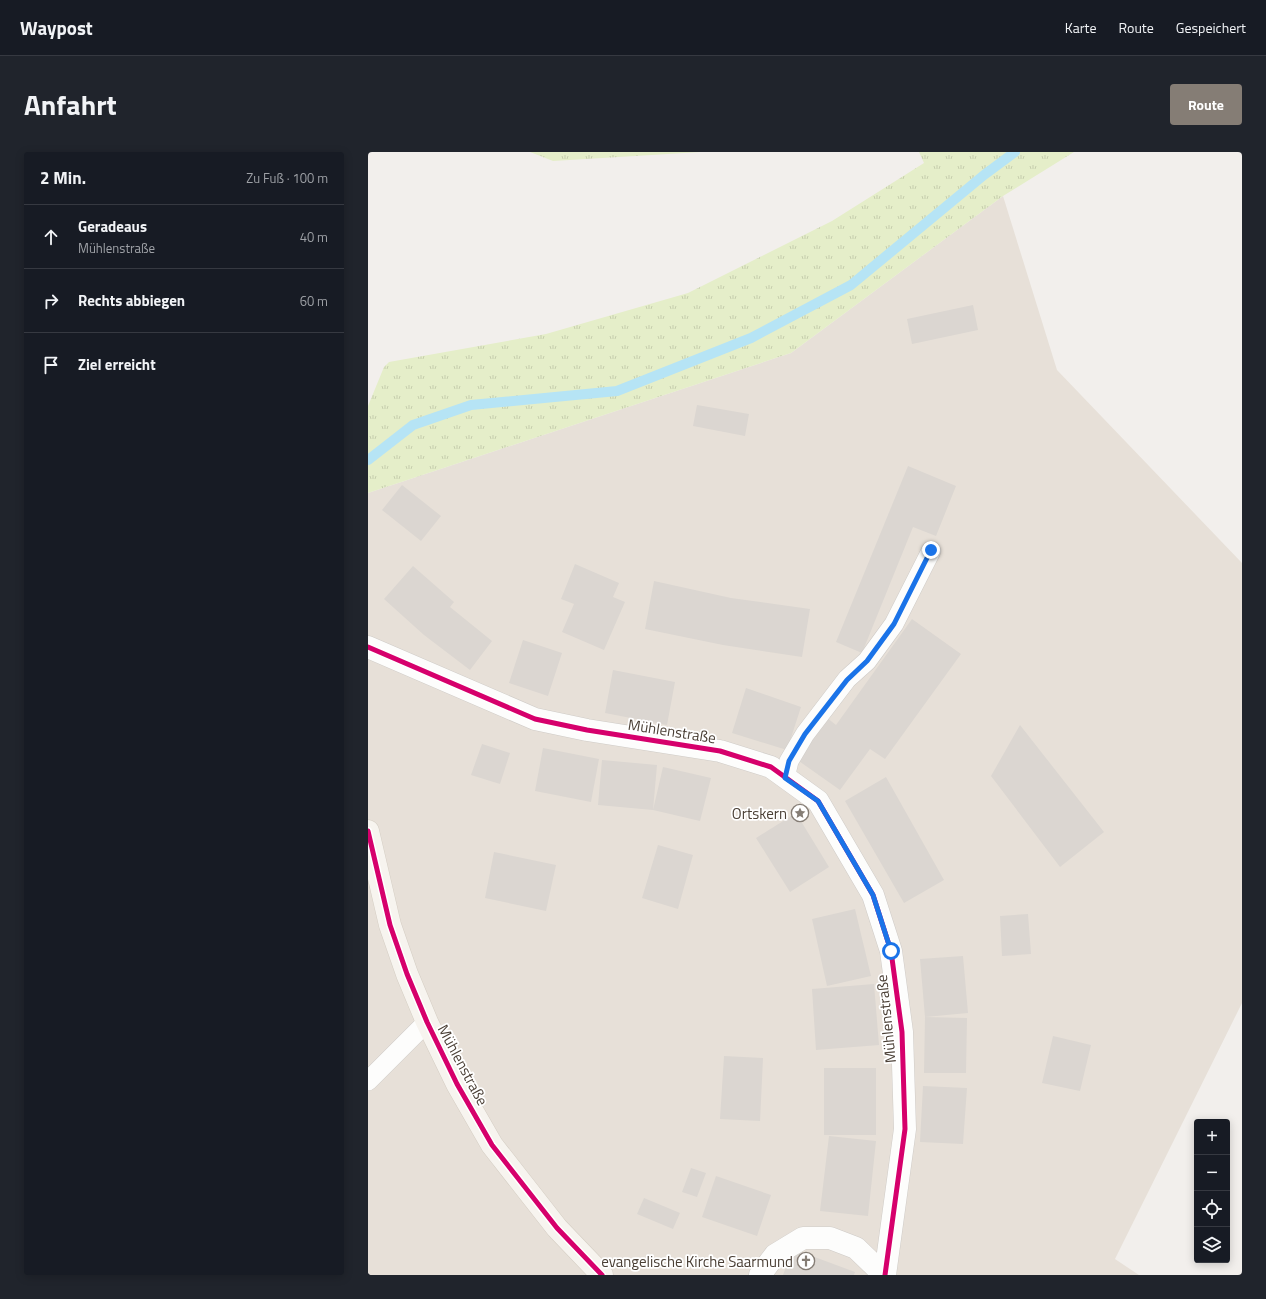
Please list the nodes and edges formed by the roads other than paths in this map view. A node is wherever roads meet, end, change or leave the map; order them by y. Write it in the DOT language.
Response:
graph roads {
  1 [pos="931,550"];
  2 [pos="368,647"];
  3 [pos="785,778"];
  4 [pos="368,831"];
  5 [pos="427,1022"];
  6 [pos="368,1081"];
  7 [pos="602,1275"];
  8 [pos="760,1275"];
  9 [pos="885,1275"];
  1 -- 3 [label="lane"];
  2 -- 3 [label="street, Mühlenstraße"];
  3 -- 9 [label="street, Mühlenstraße"];
  4 -- 5 [label="main road, Mühlenstraße"];
  5 -- 6 [label="lane"];
  5 -- 7 [label="main road, Mühlenstraße"];
  8 -- 9 [label="street, Mühlenstraße"];
}
